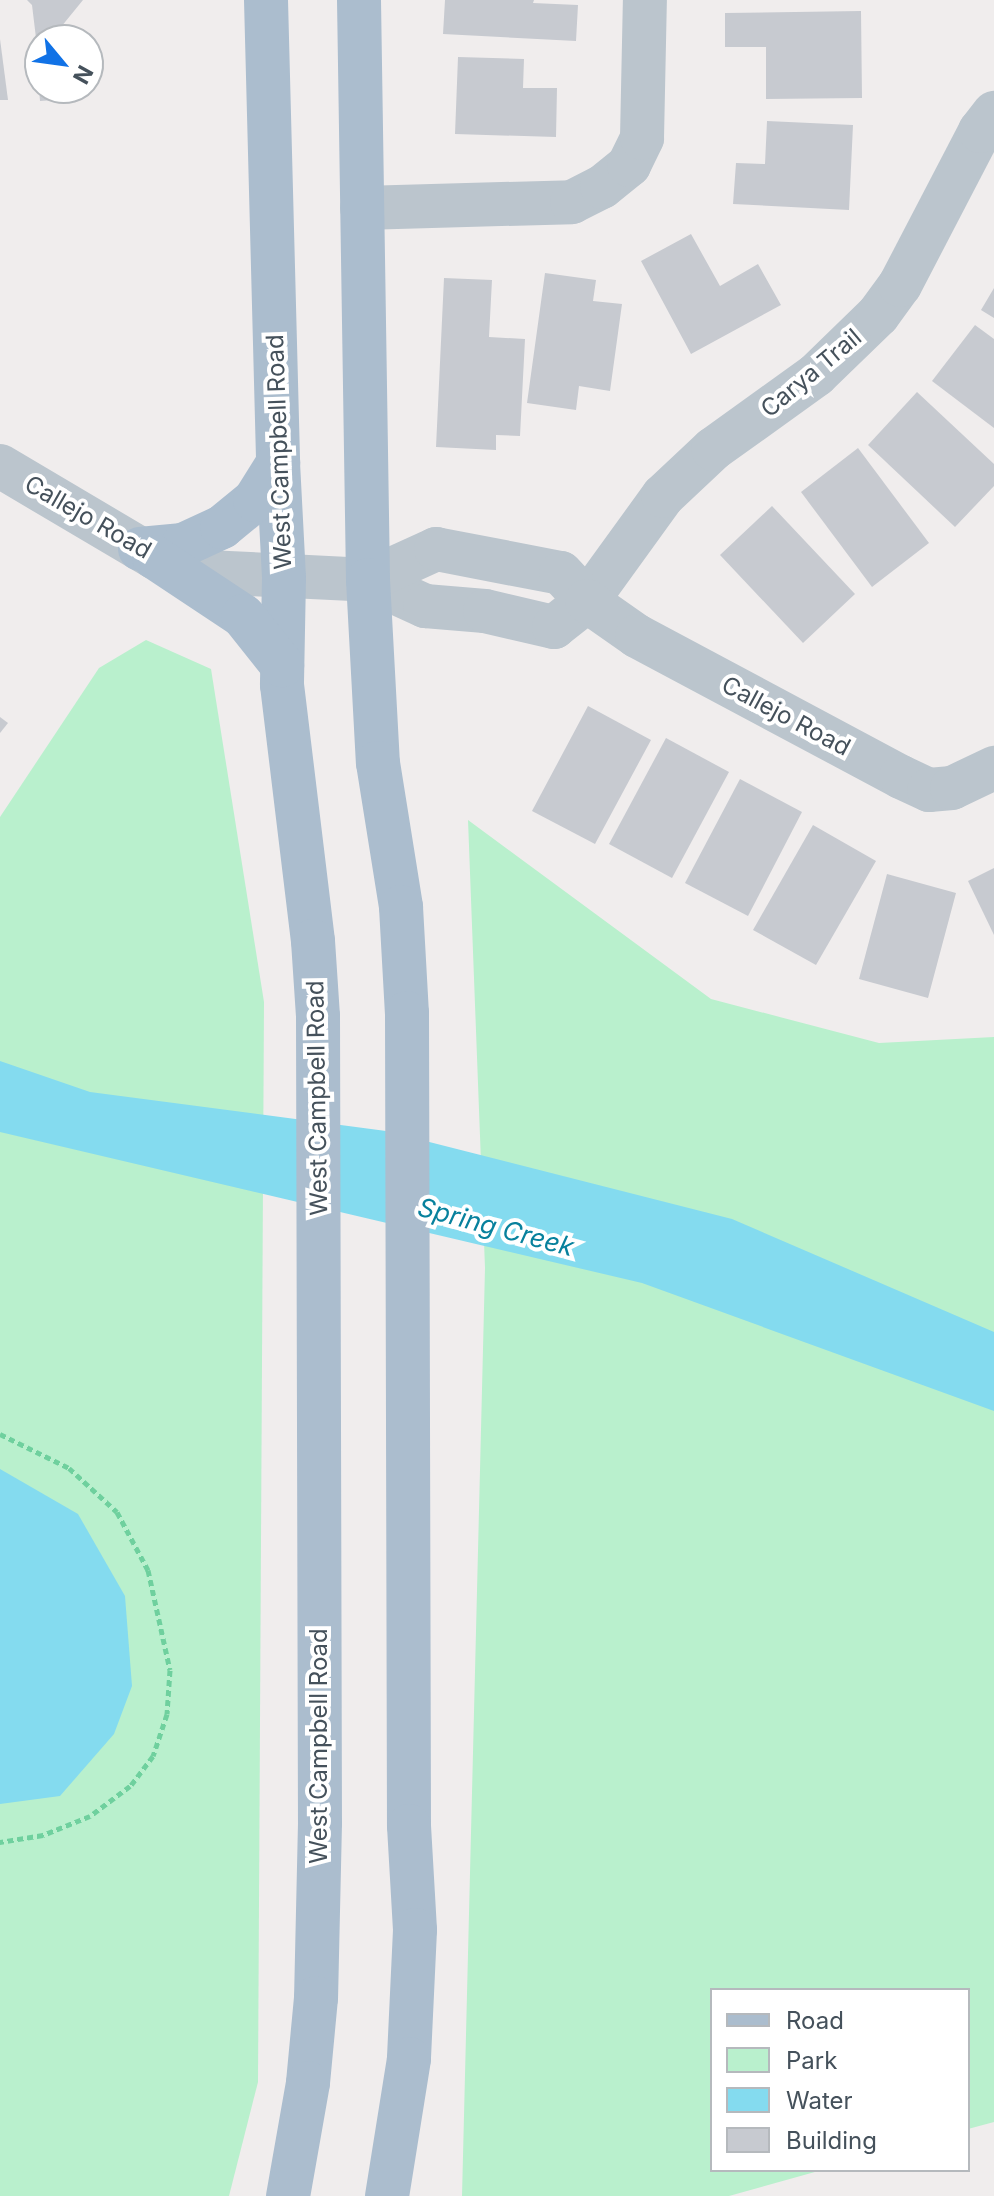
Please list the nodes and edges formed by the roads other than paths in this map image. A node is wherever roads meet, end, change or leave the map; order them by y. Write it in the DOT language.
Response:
graph roads {
  1 [pos="266,0"];
  2 [pos="359,0"];
  3 [pos="645,0"];
  4 [pos="994,113"];
  5 [pos="362,208"];
  6 [pos="278,463"];
  7 [pos="0,466"];
  8 [pos="147,553"];
  9 [pos="284,578"];
  10 [pos="368,580"];
  11 [pos="587,601"];
  12 [pos="282,665"];
  13 [pos="994,768"];
  14 [pos="288,2196"];
  15 [pos="387,2196"];
  1 -- 6 [label="main road, West Campbell Road"];
  2 -- 5 [label="main road"];
  3 -- 5 [label="street"];
  4 -- 11 [label="street, Carya Trail"];
  5 -- 10 [label="main road"];
  6 -- 8 [label="main road"];
  6 -- 9 [label="main road, West Campbell Road"];
  7 -- 8 [label="street, Callejo Road"];
  8 -- 9 [label="street, Callejo Road"];
  8 -- 12 [label="main road"];
  9 -- 10 [label="street, Callejo Road"];
  9 -- 12 [label="main road, West Campbell Road"];
  10 -- 11 [label="street, Callejo Road"];
  10 -- 11 [label="street, Callejo Road"];
  10 -- 15 [label="main road"];
  11 -- 13 [label="street, Callejo Road"];
  12 -- 14 [label="main road, West Campbell Road"];
}
